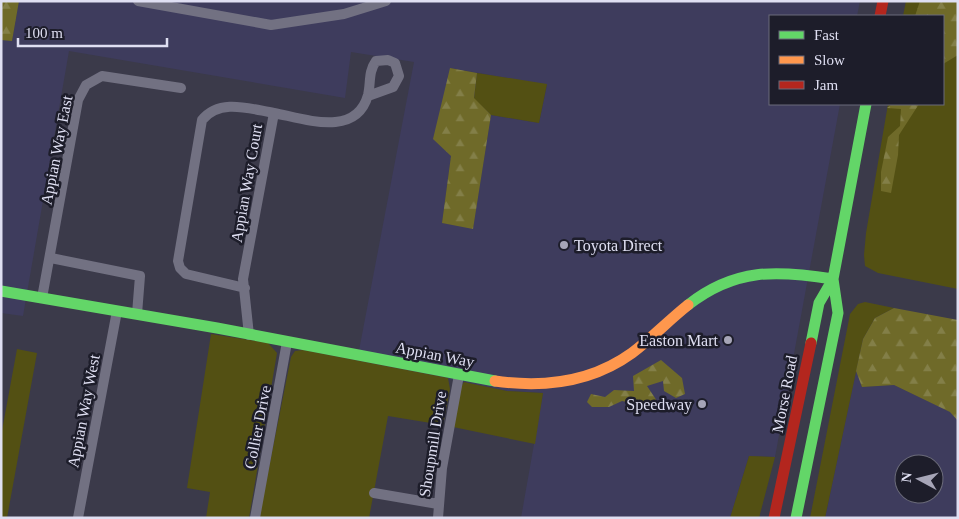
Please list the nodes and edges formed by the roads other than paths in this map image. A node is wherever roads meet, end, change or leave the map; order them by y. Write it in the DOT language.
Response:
graph roads {
  1 [pos="138,1"];
  2 [pos="386,1"];
  3 [pos="883,1"];
  4 [pos="880,15"];
  5 [pos="181,88"];
  6 [pos="368,96"];
  7 [pos="866,105"];
  8 [pos="274,113"];
  9 [pos="51,258"];
  10 [pos="833,279"];
  11 [pos="245,288"];
  12 [pos="1,291"];
  13 [pos="42,298"];
  14 [pos="117,311"];
  15 [pos="137,314"];
  16 [pos="249,335"];
  17 [pos="288,342"];
  18 [pos="458,375"];
  19 [pos="374,493"];
  20 [pos="438,504"];
  21 [pos="78,518"];
  22 [pos="255,518"];
  23 [pos="438,518"];
  24 [pos="774,518"];
  25 [pos="796,518"];
  1 -- 2 [label="street"];
  3 -- 4 [label="street"];
  5 -- 9 [label="street, Appian Way East"];
  6 -- 8 [label="street, Appian Way Court"];
  7 -- 10 [label="street, Morse Road"];
  8 -- 11 [label="street, Appian Way Court"];
  8 -- 11 [label="street"];
  9 -- 13 [label="street, Appian Way East"];
  9 -- 15 [label="street"];
  10 -- 18 [label="street, Appian Way"];
  10 -- 24 [label="street, Morse Road"];
  10 -- 25 [label="street, Morse Road"];
  11 -- 16 [label="street, Appian Way Court"];
  12 -- 13 [label="street, Appian Way"];
  13 -- 14 [label="street, Appian Way"];
  14 -- 15 [label="street, Appian Way"];
  14 -- 21 [label="street, Appian Way West"];
  15 -- 16 [label="street, Appian Way"];
  16 -- 17 [label="street, Appian Way"];
  17 -- 18 [label="street, Appian Way"];
  17 -- 22 [label="street, Collier Drive"];
  18 -- 20 [label="street, Shoupmill Drive"];
  19 -- 20 [label="street"];
  20 -- 23 [label="street, Shoupmill Drive"];
}
